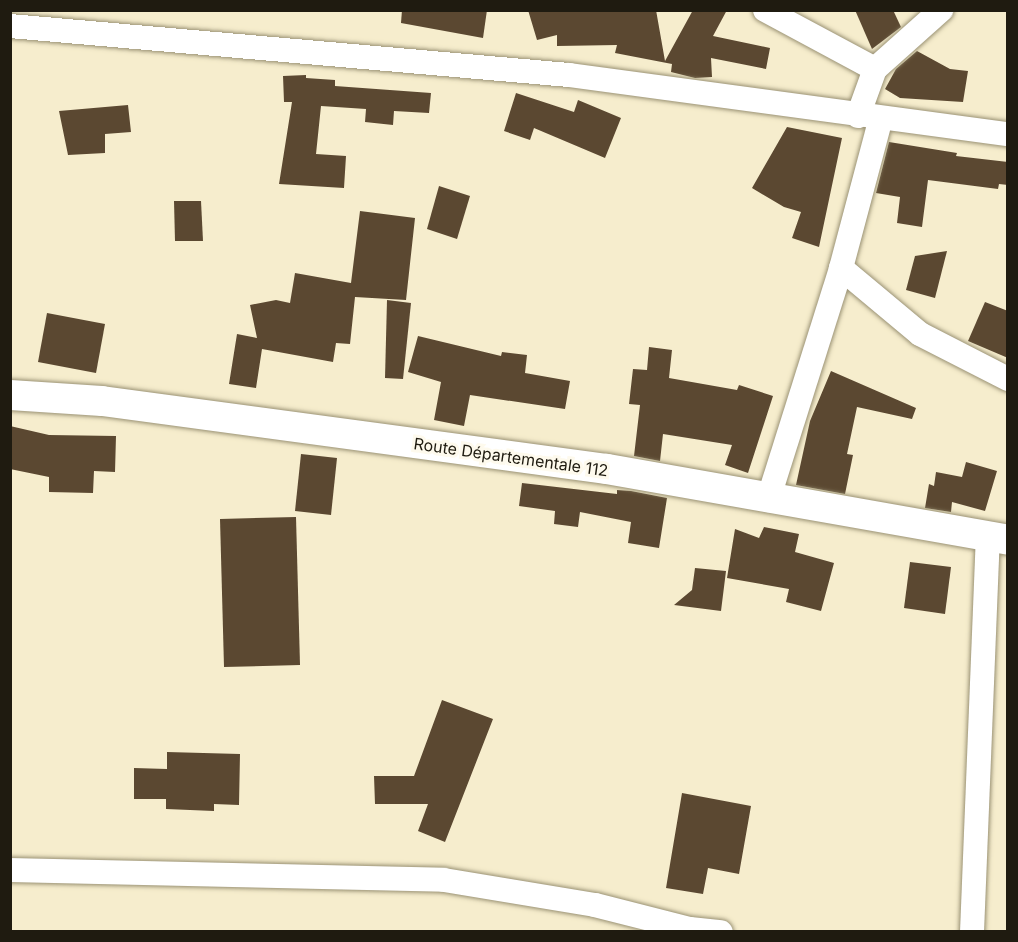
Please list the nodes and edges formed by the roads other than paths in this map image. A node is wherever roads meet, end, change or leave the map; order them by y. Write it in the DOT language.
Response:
graph roads {
  1 [pos="765,10"];
  2 [pos="941,10"];
  3 [pos="10,26"];
  4 [pos="875,69"];
  5 [pos="870,117"];
  6 [pos="1008,134"];
  7 [pos="841,268"];
  8 [pos="1008,379"];
  9 [pos="10,395"];
  10 [pos="768,500"];
  11 [pos="998,539"];
  12 [pos="10,870"];
  13 [pos="690,930"];
  14 [pos="721,932"];
  15 [pos="972,932"];
  1 -- 4 [label="street"];
  2 -- 4 [label="street"];
  3 -- 5 [label="street"];
  4 -- 5 [label="street"];
  5 -- 6 [label="street"];
  5 -- 7 [label="street"];
  7 -- 8 [label="street"];
  7 -- 10 [label="street"];
  9 -- 10 [label="street, Route Départementale 112"];
  10 -- 11 [label="street, Route Départementale 112"];
  11 -- 15 [label="street"];
  12 -- 13 [label="street"];
  13 -- 14 [label="street"];
}
